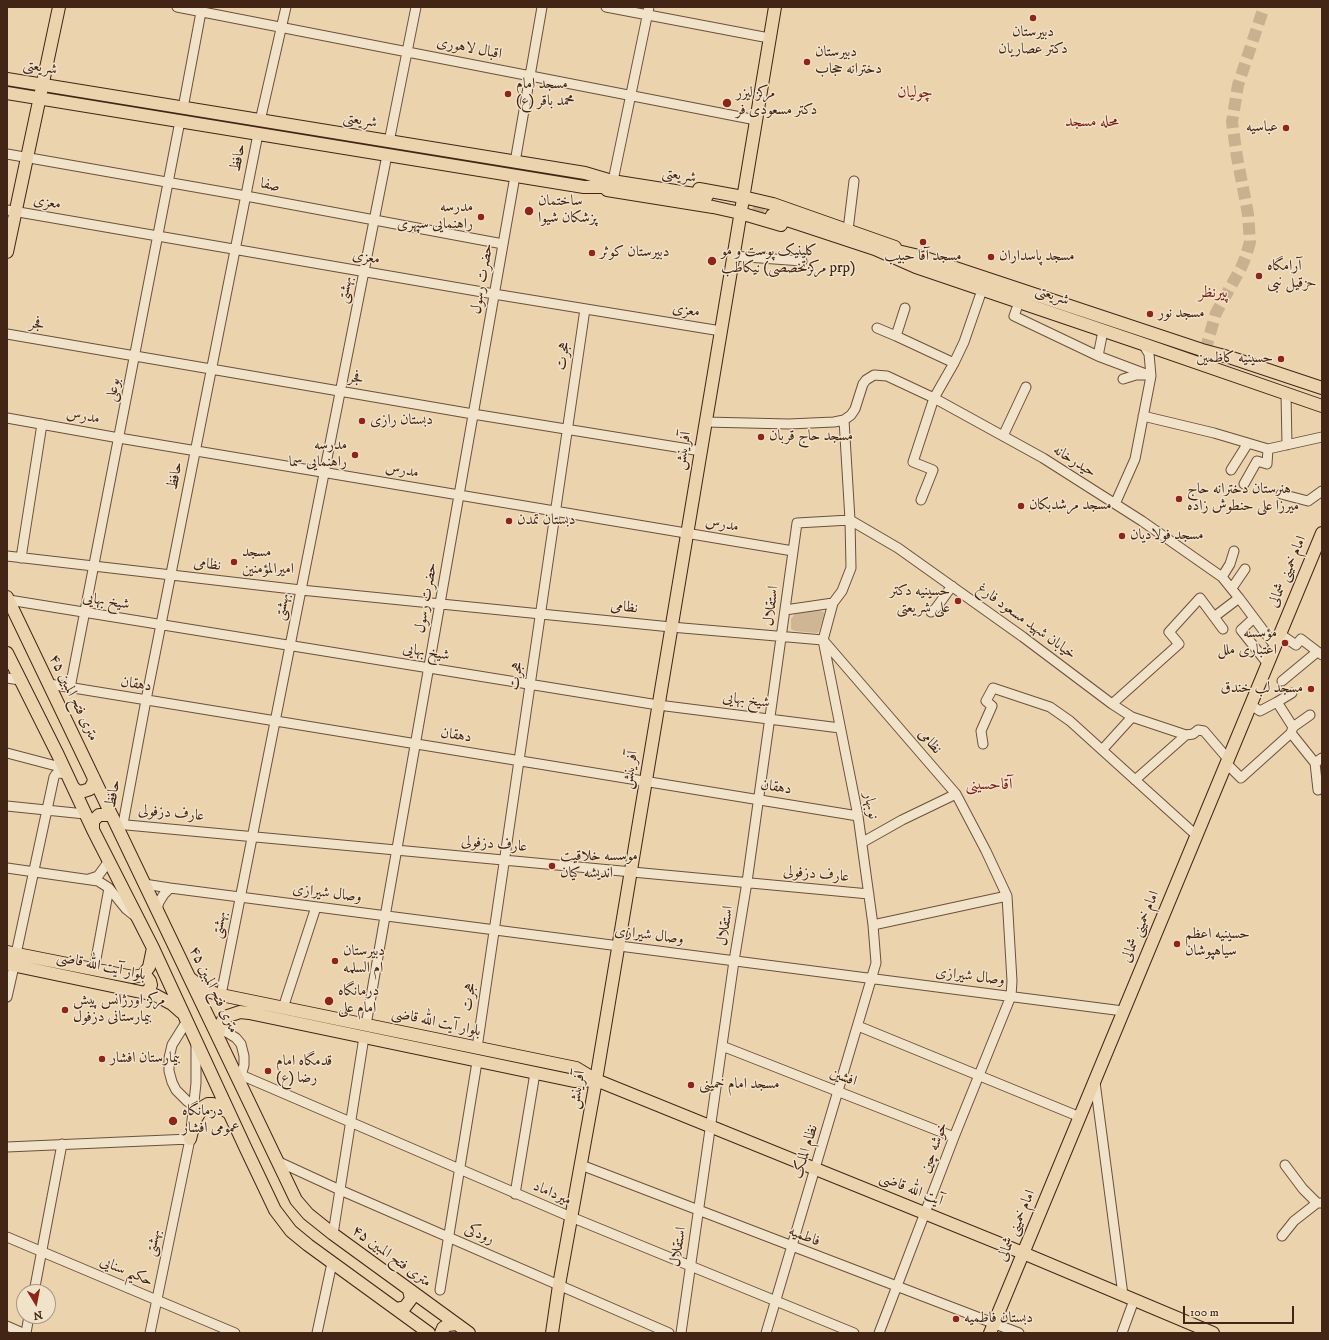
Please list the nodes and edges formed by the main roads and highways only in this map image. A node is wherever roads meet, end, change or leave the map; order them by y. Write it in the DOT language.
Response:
graph roads {
  1 [pos="59,7"];
  2 [pos="775,7"];
  3 [pos="7,79"];
  4 [pos="43,85"];
  5 [pos="7,93"];
  6 [pos="40,99"];
  7 [pos="585,173"];
  8 [pos="743,197"];
  9 [pos="707,198"];
  10 [pos="11,211"];
  11 [pos="740,213"];
  12 [pos="771,213"];
  13 [pos="7,252"];
  14 [pos="917,262"];
  15 [pos="1202,350"];
  16 [pos="1197,362"];
  17 [pos="1322,388"];
  18 [pos="1322,395"];
  19 [pos="1322,399"];
  20 [pos="1322,406"];
  21 [pos="1322,533"];
  22 [pos="8,598"];
  23 [pos="7,653"];
  24 [pos="93,776"];
  25 [pos="73,787"];
  26 [pos="118,823"];
  27 [pos="93,830"];
  28 [pos="154,948"];
  29 [pos="11,959"];
  30 [pos="143,975"];
  31 [pos="190,978"];
  32 [pos="145,992"];
  33 [pos="185,1018"];
  34 [pos="366,1025"];
  35 [pos="218,1033"];
  36 [pos="364,1037"];
  37 [pos="596,1080"];
  38 [pos="229,1113"];
  39 [pos="190,1139"];
  40 [pos="1023,1253"];
  41 [pos="409,1290"];
  42 [pos="396,1309"];
  43 [pos="456,1324"];
  44 [pos="992,1328"];
  45 [pos="429,1333"];
  46 [pos="441,1333"];
  47 [pos="469,1333"];
  48 [pos="552,1333"];
  49 [pos="1213,1333"];
  1 -- 4 [label="main road"];
  2 -- 8 [label="main road, آفرینش"];
  3 -- 4 [label="main road, شریعتی"];
  4 -- 6 [label="main road"];
  4 -- 7 [label="main road, شریعتی"];
  5 -- 6 [label="main road, شریعتی"];
  6 -- 9 [label="main road, شریعتی"];
  6 -- 10 [label="main road"];
  7 -- 9 [label="main road, شریعتی"];
  7 -- 9 [label="main road"];
  8 -- 9 [label="main road"];
  8 -- 11 [label="main road, آفرینش"];
  8 -- 12 [label="main road"];
  9 -- 11 [label="main road"];
  10 -- 13 [label="main road"];
  11 -- 12 [label="main road"];
  11 -- 37 [label="main road, آفرینش"];
  12 -- 14 [label="main road"];
  12 -- 14 [label="main road"];
  14 -- 15 [label="main road, شریعتی"];
  14 -- 16 [label="main road, شریعتی"];
  15 -- 17 [label="main road, شریعتی"];
  15 -- 18 [label="main road"];
  16 -- 19 [label="main road"];
  16 -- 20 [label="main road, شریعتی"];
  21 -- 40 [label="main road, امام خمینی شمالی"];
  22 -- 24 [label="main road, ۴۵ متری فتح المبین"];
  23 -- 25 [label="main road"];
  24 -- 25 [label="main road"];
  24 -- 26 [label="main road, ۴۵ متری فتح المبین"];
  25 -- 27 [label="main road"];
  26 -- 27 [label="main road"];
  26 -- 31 [label="main road, ۴۵ متری فتح المبین"];
  27 -- 28 [label="main road"];
  28 -- 30 [label="main road"];
  28 -- 33 [label="main road"];
  29 -- 30 [label="main road"];
  29 -- 32 [label="main road, بلوار آیت‌ الله قاضی"];
  30 -- 32 [label="main road"];
  31 -- 34 [label="main road, بلوار آیت الله قاضی"];
  31 -- 35 [label="main road, ۴۵ متری فتح المبین"];
  32 -- 33 [label="main road, بلوار آیت‌ الله قاضی"];
  33 -- 38 [label="main road"];
  34 -- 36 [label="main road"];
  34 -- 37 [label="main road, بلوار آیت الله قاضی"];
  35 -- 36 [label="main road, بلوار آیت الله قاضی"];
  35 -- 41 [label="main road, ۴۵ متری فتح المبین"];
  36 -- 37 [label="main road, بلوار آیت الله قاضی"];
  37 -- 40 [label="main road, آیت الله قاضی"];
  37 -- 48 [label="main road, آفرینش"];
  38 -- 39 [label="main road"];
  38 -- 42 [label="main road"];
  40 -- 44 [label="main road, امام خمینی شمالی"];
  40 -- 49 [label="main road, آیت الله قاضی"];
  41 -- 42 [label="main road"];
  41 -- 43 [label="main road, ۴۵ متری فتح المبین"];
  42 -- 45 [label="main road"];
  43 -- 46 [label="main road"];
  43 -- 47 [label="main road, ۴۵ متری فتح المبین"];
}
